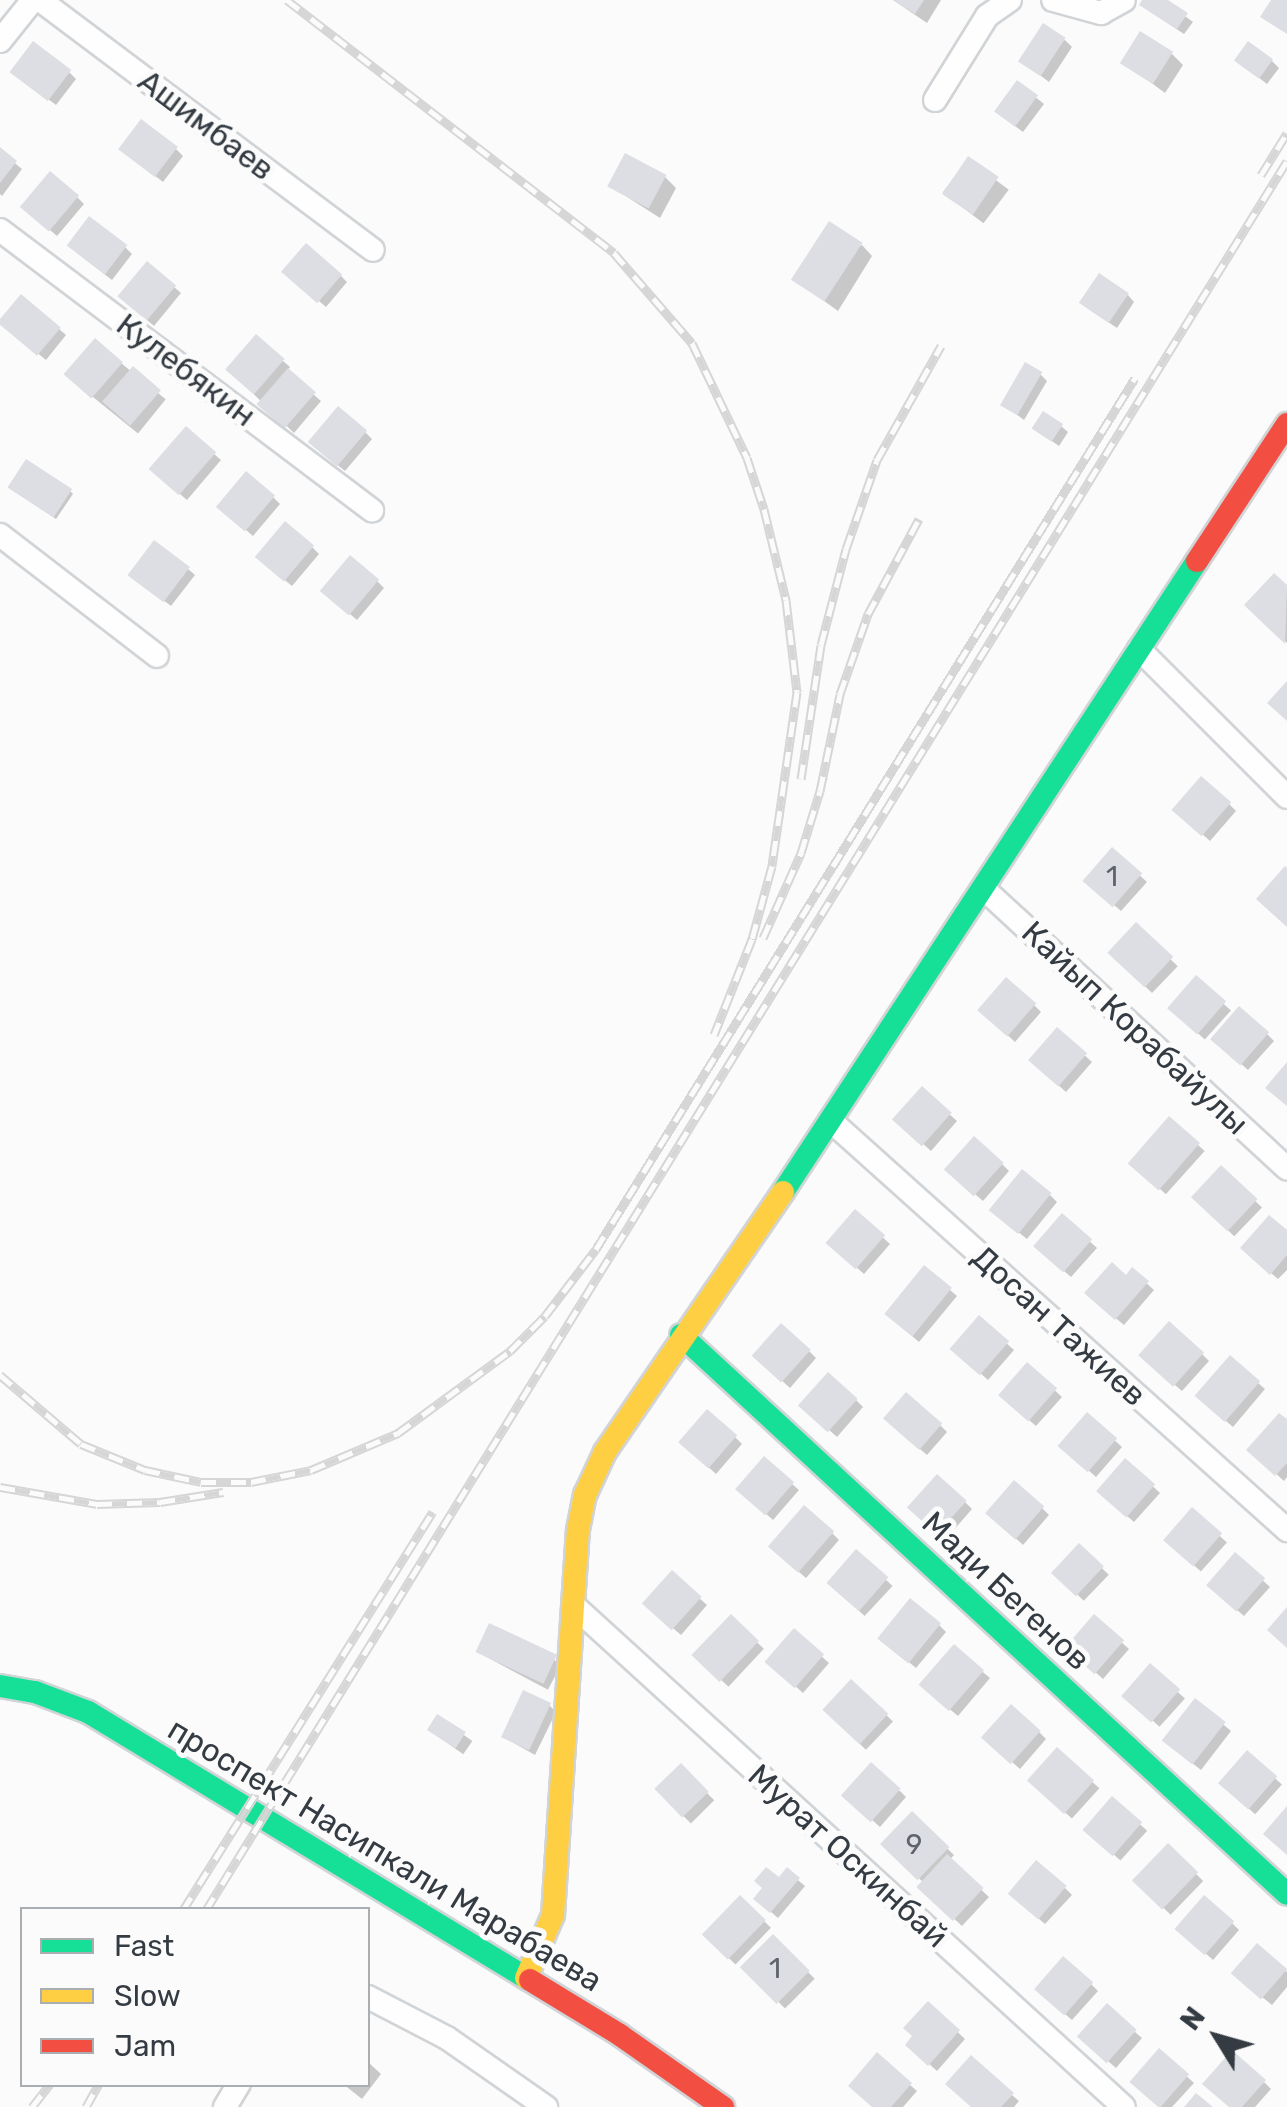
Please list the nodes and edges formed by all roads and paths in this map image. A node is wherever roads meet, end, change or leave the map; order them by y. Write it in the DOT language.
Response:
graph roads {
  1 [pos="36,0"];
  2 [pos="1010,0"];
  3 [pos="1053,0"];
  4 [pos="1124,0"];
  5 [pos="0,41"];
  6 [pos="935,100"];
  7 [pos="0,230"];
  8 [pos="372,250"];
  9 [pos="1287,424"];
  10 [pos="372,510"];
  11 [pos="0,535"];
  12 [pos="1140,649"];
  13 [pos="157,656"];
  14 [pos="1287,797"];
  15 [pos="983,888"];
  16 [pos="831,1122"];
  17 [pos="1287,1169"];
  18 [pos="681,1336"];
  19 [pos="1287,1530"];
  20 [pos="573,1605"];
  21 [pos="0,1686"];
  22 [pos="1287,1894"];
  23 [pos="526,1978"];
  24 [pos="370,1998"];
  25 [pos="546,2107"];
  26 [pos="723,2107"];
  27 [pos="1124,2107"];
  1 -- 5 [label="street"];
  1 -- 8 [label="street, Ашимбаев"];
  2 -- 6 [label="street"];
  3 -- 4 [label="street"];
  7 -- 10 [label="street, Кулебякин"];
  9 -- 12 [label="street"];
  11 -- 13 [label="street"];
  12 -- 14 [label="street"];
  12 -- 15 [label="street"];
  15 -- 16 [label="street"];
  15 -- 17 [label="street, Кайып Корабайулы"];
  16 -- 18 [label="street"];
  16 -- 19 [label="street, Досан Тажиев"];
  18 -- 20 [label="street"];
  18 -- 22 [label="street, Мади Бегенов"];
  20 -- 23 [label="street"];
  20 -- 27 [label="street, Мурат Оскинбай"];
  21 -- 23 [label="street, проспект Насипкали Марабаева"];
  23 -- 26 [label="street, проспект Насипкали Марабаева"];
  24 -- 25 [label="street"];
}
